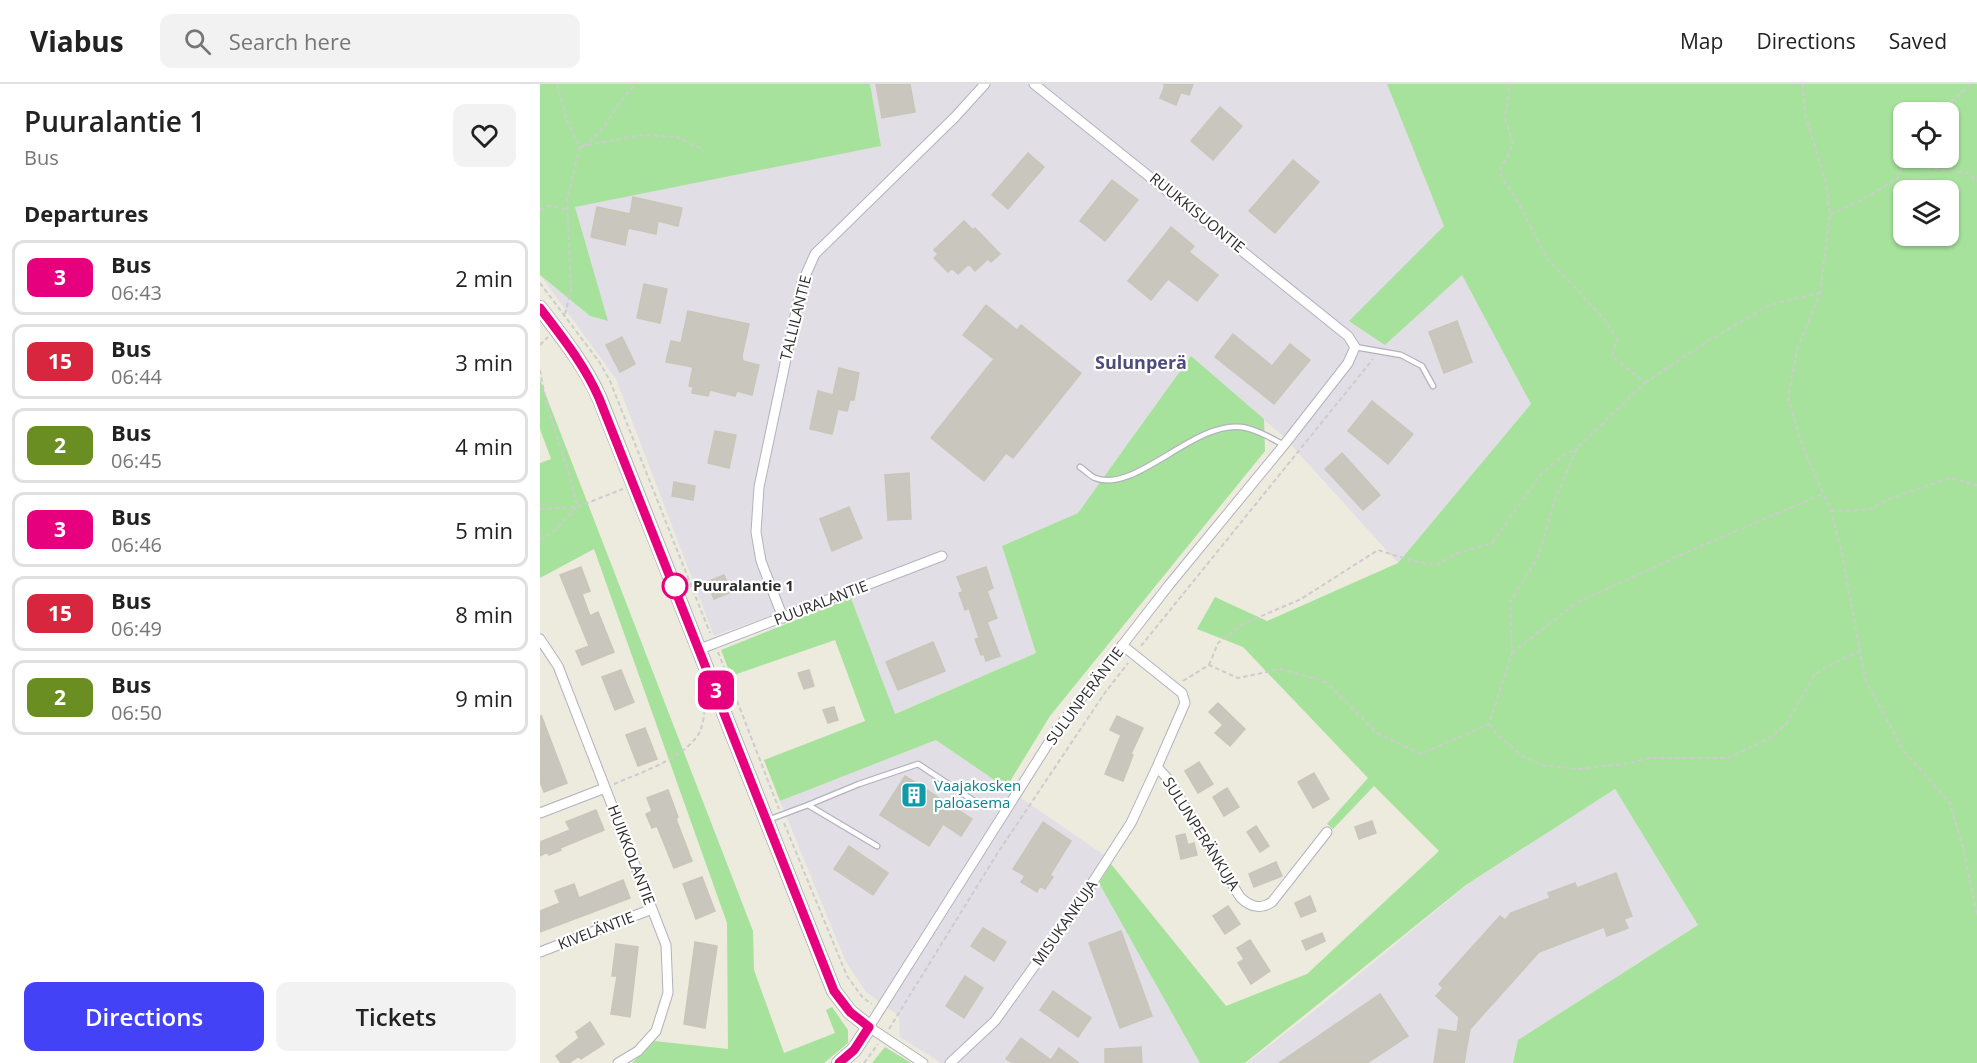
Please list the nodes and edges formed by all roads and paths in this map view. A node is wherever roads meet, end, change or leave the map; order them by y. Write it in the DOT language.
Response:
graph roads {
  1 [pos="557,84"];
  2 [pos="636,84"];
  3 [pos="985,84"];
  4 [pos="1034,84"];
  5 [pos="1507,84"];
  6 [pos="1803,84"];
  7 [pos="1971,84"];
  8 [pos="1950,102"];
  9 [pos="580,147"];
  10 [pos="704,150"];
  11 [pos="1902,168"];
  12 [pos="1928,168"];
  13 [pos="1977,181"];
  14 [pos="567,209"];
  15 [pos="540,210"];
  16 [pos="1830,214"];
  17 [pos="1820,293"];
  18 [pos="540,308"];
  19 [pos="564,314"];
  20 [pos="1355,347"];
  21 [pos="1380,351"];
  22 [pos="540,370"];
  23 [pos="1645,383"];
  24 [pos="1433,386"];
  25 [pos="1284,445"];
  26 [pos="1577,448"];
  27 [pos="1080,467"];
  28 [pos="634,485"];
  29 [pos="1977,485"];
  30 [pos="1823,494"];
  31 [pos="578,507"];
  32 [pos="540,509"];
  33 [pos="1831,511"];
  34 [pos="540,539"];
  35 [pos="942,556"];
  36 [pos="783,618"];
  37 [pos="540,639"];
  38 [pos="1122,645"];
  39 [pos="700,649"];
  40 [pos="1860,651"];
  41 [pos="1512,653"];
  42 [pos="1134,655"];
  43 [pos="1209,665"];
  44 [pos="1173,686"];
  45 [pos="705,698"];
  46 [pos="1489,724"];
  47 [pos="1157,767"];
  48 [pos="605,788"];
  49 [pos="808,805"];
  50 [pos="980,805"];
  51 [pos="540,813"];
  52 [pos="768,820"];
  53 [pos="1327,832"];
  54 [pos="877,846"];
  55 [pos="652,909"];
  56 [pos="1977,915"];
  57 [pos="540,952"];
  58 [pos="895,1019"];
  59 [pos="869,1027"];
  60 [pos="618,1063"];
  61 [pos="839,1063"];
  62 [pos="923,1063"];
  63 [pos="950,1063"];
  1 -- 9 [label="path"];
  2 -- 9 [label="path"];
  3 -- 36 [label="street, TALLILANTIE"];
  4 -- 20 [label="street, RUUKKISUONTIE"];
  5 -- 23 [label="path"];
  6 -- 16 [label="path"];
  7 -- 8 [label="path"];
  9 -- 10 [label="path"];
  9 -- 14 [label="path"];
  11 -- 16 [label="path"];
  12 -- 13 [label="path"];
  14 -- 15 [label="path"];
  14 -- 19 [label="path"];
  16 -- 17 [label="path"];
  17 -- 23 [label="path"];
  17 -- 30 [label="path"];
  18 -- 28 [label="street"];
  20 -- 21 [label="lane"];
  20 -- 25 [label="street, SULUNPERÄNTIE"];
  21 -- 24 [label="lane"];
  21 -- 42 [label="path, SULUNPERÄNTIE"];
  22 -- 31 [label="path"];
  23 -- 26 [label="path"];
  25 -- 27 [label="lane"];
  25 -- 38 [label="street, SULUNPERÄNTIE"];
  26 -- 41 [label="path"];
  26 -- 43 [label="path"];
  28 -- 31 [label="path"];
  28 -- 39 [label="street"];
  29 -- 33 [label="path"];
  30 -- 33 [label="path"];
  30 -- 41 [label="path"];
  31 -- 32 [label="path"];
  31 -- 34 [label="path"];
  33 -- 40 [label="path"];
  35 -- 36 [label="street, PUURALANTIE"];
  36 -- 39 [label="street, PUURALANTIE"];
  37 -- 48 [label="street, HUIKKOLANTIE"];
  38 -- 42 [label="street"];
  38 -- 59 [label="street, SULUNPERÄNTIE"];
  39 -- 52 [label="street"];
  40 -- 46 [label="path"];
  40 -- 56 [label="path"];
  41 -- 46 [label="path"];
  42 -- 44 [label="street"];
  42 -- 58 [label="path, SULUNPERÄNTIE"];
  43 -- 44 [label="path"];
  43 -- 46 [label="path"];
  44 -- 47 [label="street, SULUNPERÄNKUJA"];
  45 -- 48 [label="path"];
  47 -- 53 [label="street, SULUNPERÄNKUJA"];
  47 -- 63 [label="street, MISUKANKUJA"];
  48 -- 51 [label="street"];
  48 -- 55 [label="street, HUIKKOLANTIE"];
  49 -- 50 [label="lane"];
  49 -- 52 [label="lane"];
  49 -- 54 [label="lane"];
  52 -- 59 [label="street"];
  55 -- 57 [label="street, KIVELÄNTIE"];
  55 -- 60 [label="street, HUIKKOLANTIE"];
  59 -- 61 [label="street, SULUNPERÄNTIE"];
  59 -- 62 [label="street"];
}
